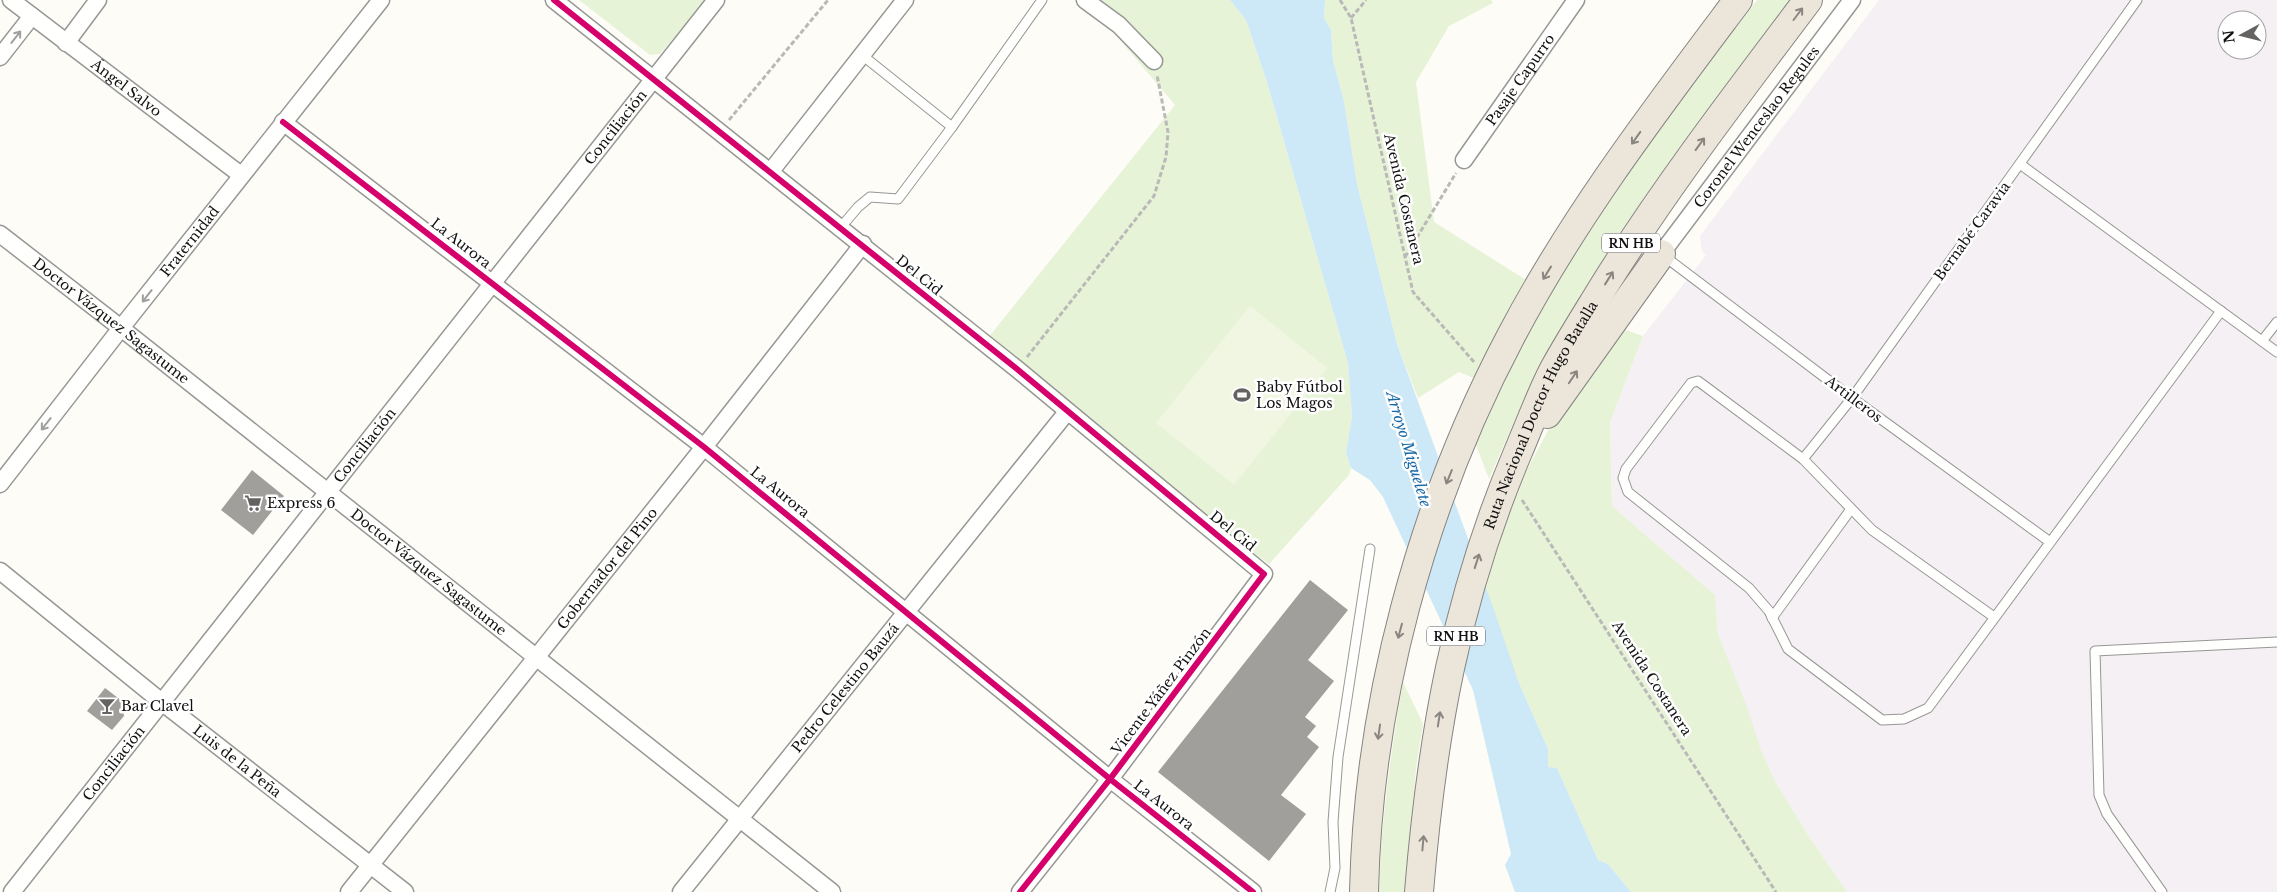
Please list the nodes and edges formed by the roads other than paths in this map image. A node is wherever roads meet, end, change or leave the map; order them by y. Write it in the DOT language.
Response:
graph roads {
  1 [pos="11,0"];
  2 [pos="98,0"];
  3 [pos="381,0"];
  4 [pos="554,0"];
  5 [pos="716,0"];
  6 [pos="905,0"];
  7 [pos="1042,0"];
  8 [pos="1086,0"];
  9 [pos="1576,0"];
  10 [pos="1715,0"];
  11 [pos="1738,0"];
  12 [pos="1808,0"];
  13 [pos="1852,0"];
  14 [pos="2136,0"];
  15 [pos="32,16"];
  16 [pos="66,43"];
  17 [pos="862,55"];
  18 [pos="0,57"];
  19 [pos="1154,60"];
  20 [pos="653,80"];
  21 [pos="1652,115"];
  22 [pos="284,122"];
  23 [pos="952,126"];
  24 [pos="1464,160"];
  25 [pos="2020,164"];
  26 [pos="771,171"];
  27 [pos="241,176"];
  28 [pos="841,227"];
  29 [pos="0,234"];
  30 [pos="862,244"];
  31 [pos="1661,254"];
  32 [pos="492,283"];
  33 [pos="2221,311"];
  34 [pos="2277,322"];
  35 [pos="121,328"];
  36 [pos="2262,341"];
  37 [pos="2277,352"];
  38 [pos="1852,398"];
  39 [pos="1067,412"];
  40 [pos="1522,443"];
  41 [pos="704,447"];
  42 [pos="1803,460"];
  43 [pos="0,484"];
  44 [pos="328,493"];
  45 [pos="1851,509"];
  46 [pos="2050,542"];
  47 [pos="1370,549"];
  48 [pos="0,571"];
  49 [pos="1264,574"];
  50 [pos="906,610"];
  51 [pos="1994,617"];
  52 [pos="1772,618"];
  53 [pos="2277,642"];
  54 [pos="537,657"];
  55 [pos="163,703"];
  56 [pos="1110,779"];
  57 [pos="740,818"];
  58 [pos="370,865"];
  59 [pos="12,892"];
  60 [pos="349,892"];
  61 [pos="405,892"];
  62 [pos="681,892"];
  63 [pos="832,892"];
  64 [pos="1020,892"];
  65 [pos="1253,892"];
  66 [pos="1330,892"];
  67 [pos="1364,892"];
  68 [pos="1419,892"];
  69 [pos="2162,892"];
  1 -- 15 [label="street, Ángel Salvo"];
  2 -- 16 [label="street"];
  3 -- 22 [label="street, Fraternidad"];
  4 -- 20 [label="street, Del Cid"];
  5 -- 20 [label="street, Conciliación"];
  6 -- 17 [label="street"];
  7 -- 23 [label="lane"];
  8 -- 19 [label="street"];
  9 -- 24 [label="street, Pasaje Capurro"];
  10 -- 21 [label="highway"];
  11 -- 21 [label="highway"];
  40 -- 12 [label="highway, Ruta Nacional Doctor Hugo Batalla / RN HB, one-way"];
  13 -- 31 [label="street, Coronel Wenceslao Regules"];
  14 -- 25 [label="lane, Bernabé Caravia"];
  15 -- 16 [label="street, Ángel Salvo"];
  18 -- 15 [label="street, one-way"];
  16 -- 27 [label="street, Ángel Salvo"];
  17 -- 23 [label="lane"];
  17 -- 26 [label="street"];
  20 -- 26 [label="street, Del Cid"];
  20 -- 32 [label="street, Conciliación"];
  21 -- 67 [label="highway, one-way"];
  22 -- 27 [label="street, Fraternidad"];
  22 -- 32 [label="street, La Aurora"];
  23 -- 28 [label="lane"];
  25 -- 33 [label="lane"];
  25 -- 38 [label="lane, Bernabé Caravia"];
  26 -- 28 [label="street, Del Cid"];
  27 -- 35 [label="street, Fraternidad, one-way"];
  28 -- 30 [label="street, Del Cid"];
  29 -- 35 [label="street, Doctor Vázquez Sagastume"];
  30 -- 39 [label="street, Del Cid"];
  30 -- 41 [label="street, Gobernador del Pino"];
  31 -- 38 [label="lane, Artilleros"];
  40 -- 31 [label="highway, one-way"];
  32 -- 41 [label="street, La Aurora"];
  32 -- 44 [label="street, Conciliación"];
  33 -- 36 [label="lane"];
  33 -- 46 [label="lane"];
  34 -- 36 [label="lane"];
  35 -- 43 [label="street, Fraternidad, one-way"];
  35 -- 44 [label="street, Doctor Vázquez Sagastume"];
  36 -- 37 [label="lane"];
  38 -- 42 [label="lane, Bernabé Caravia"];
  38 -- 46 [label="lane, Artilleros"];
  39 -- 49 [label="street, Del Cid"];
  39 -- 50 [label="street, Pedro Celestino Bauzá"];
  68 -- 40 [label="highway, Ruta Nacional Doctor Hugo Batalla / RN HB, one-way"];
  41 -- 50 [label="street, La Aurora"];
  41 -- 54 [label="street, Gobernador del Pino"];
  42 -- 45 [label="lane"];
  42 -- 52 [label="lane"];
  44 -- 54 [label="street, Doctor Vázquez Sagastume"];
  44 -- 55 [label="street, Conciliación"];
  45 -- 51 [label="lane"];
  45 -- 52 [label="lane"];
  46 -- 51 [label="lane"];
  47 -- 66 [label="lane"];
  48 -- 55 [label="street, Luis de la Peña"];
  49 -- 56 [label="street, Vicente Yáñez Pinzón"];
  50 -- 56 [label="street, La Aurora"];
  50 -- 57 [label="street, Pedro Celestino Bauzá"];
  51 -- 52 [label="lane"];
  53 -- 69 [label="lane"];
  54 -- 57 [label="street, Doctor Vázquez Sagastume"];
  54 -- 58 [label="street, Gobernador del Pino"];
  55 -- 58 [label="street, Luis de la Peña"];
  55 -- 59 [label="street, Conciliación"];
  56 -- 64 [label="street, Vicente Yáñez Pinzón"];
  56 -- 65 [label="street, La Aurora"];
  57 -- 62 [label="street, Pedro Celestino Bauzá"];
  57 -- 63 [label="street, Doctor Vázquez Sagastume"];
  58 -- 60 [label="street, Gobernador del Pino"];
  58 -- 61 [label="street, Luis de la Peña"];
}
